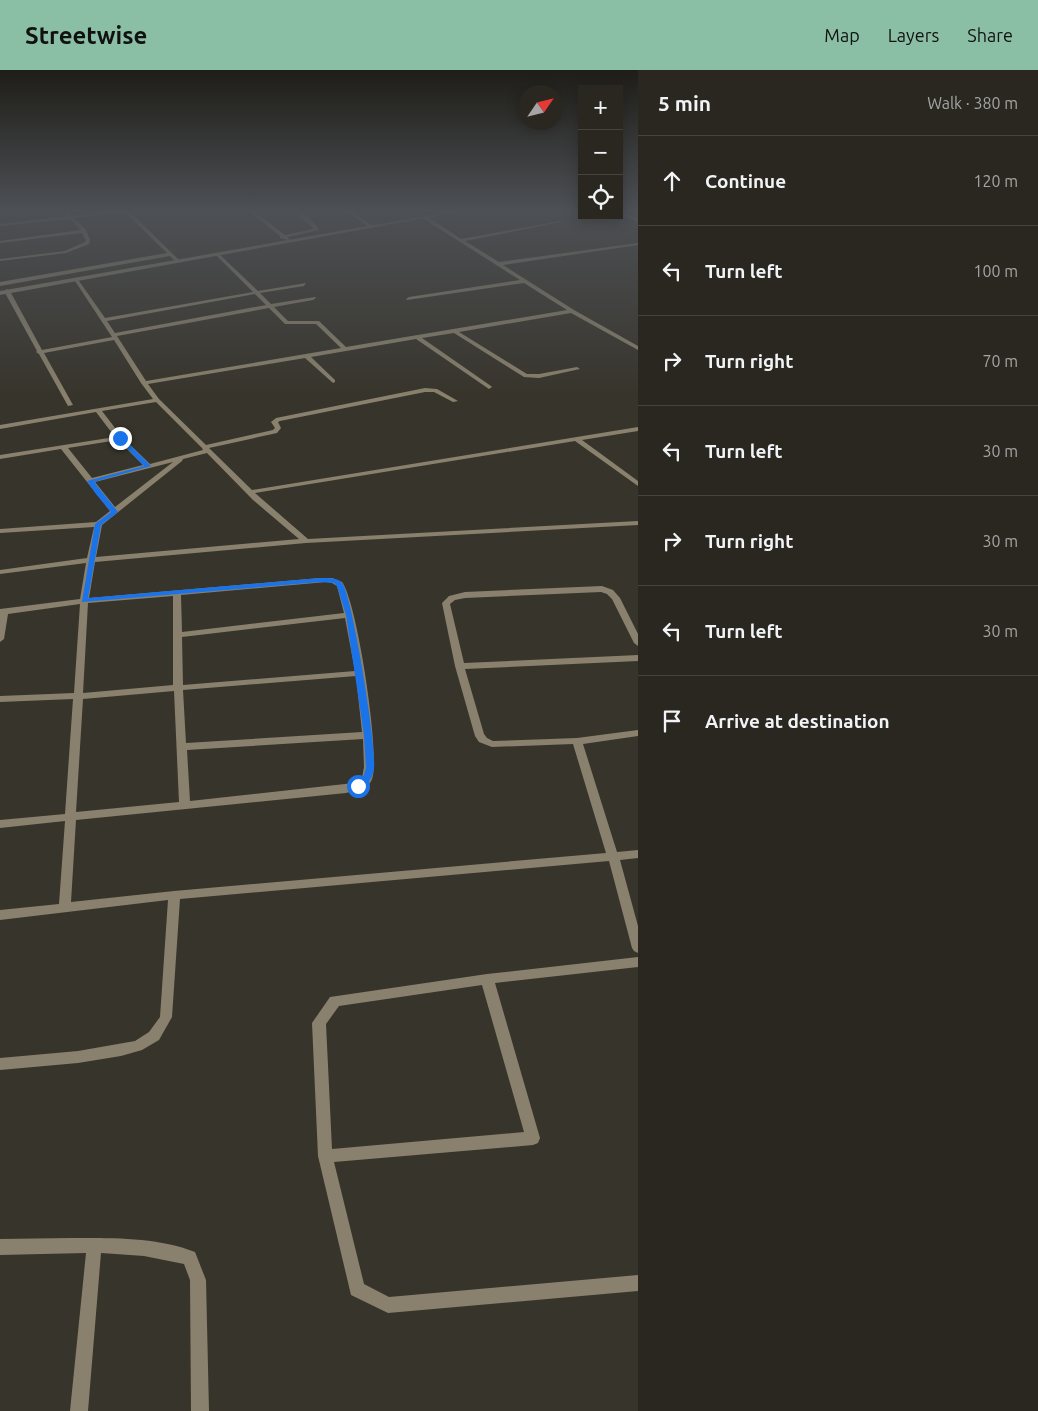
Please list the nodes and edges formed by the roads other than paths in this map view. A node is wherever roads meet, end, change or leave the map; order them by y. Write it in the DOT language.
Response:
graph roads {
  1 [pos="83,272"];
  2 [pos="110,272"];
  3 [pos="236,272"];
  4 [pos="510,272"];
  5 [pos="75,279"];
  6 [pos="524,281"];
  7 [pos="0,284"];
  8 [pos="304,284"];
  9 [pos="3,292"];
  10 [pos="256,292"];
  11 [pos="313,298"];
  12 [pos="409,299"];
  13 [pos="269,305"];
  14 [pos="572,312"];
  15 [pos="103,320"];
  16 [pos="456,332"];
  17 [pos="115,336"];
  18 [pos="418,338"];
  19 [pos="638,348"];
  20 [pos="346,350"];
  21 [pos="40,352"];
  22 [pos="308,356"];
  23 [pos="577,369"];
  24 [pos="334,381"];
  25 [pos="144,383"];
  26 [pos="489,387"];
  27 [pos="157,400"];
  28 [pos="455,401"];
  29 [pos="70,405"];
  30 [pos="98,411"];
  31 [pos="0,427"];
  32 [pos="638,429"];
  33 [pos="120,438"];
  34 [pos="577,440"];
  35 [pos="63,447"];
  36 [pos="206,449"];
  37 [pos="0,457"];
  38 [pos="183,457"];
  39 [pos="148,466"];
  40 [pos="90,481"];
  41 [pos="638,484"];
  42 [pos="250,492"];
  43 [pos="115,512"];
  44 [pos="638,523"];
  45 [pos="98,524"];
  46 [pos="0,531"];
  47 [pos="306,541"];
  48 [pos="91,560"];
  49 [pos="0,572"];
  50 [pos="177,593"];
  51 [pos="84,601"];
  52 [pos="2,611"];
  53 [pos="349,615"];
  54 [pos="178,635"];
  55 [pos="0,639"];
  56 [pos="638,643"];
  57 [pos="638,658"];
  58 [pos="460,666"];
  59 [pos="359,673"];
  60 [pos="178,687"];
  61 [pos="78,696"];
  62 [pos="0,699"];
  63 [pos="638,733"];
  64 [pos="368,735"];
  65 [pos="577,741"];
  66 [pos="182,747"];
  67 [pos="185,806"];
  68 [pos="71,818"];
  69 [pos="0,824"];
  70 [pos="638,854"];
  71 [pos="613,856"];
  72 [pos="174,895"];
  73 [pos="65,908"];
  74 [pos="0,915"];
  75 [pos="638,948"];
  76 [pos="638,962"];
  77 [pos="487,979"];
  78 [pos="0,1064"];
  79 [pos="325,1156"];
  80 [pos="94,1246"];
  81 [pos="0,1247"];
  82 [pos="638,1283"];
  83 [pos="79,1411"];
  84 [pos="200,1411"];
  1 -- 7 [label="street"];
  2 -- 5 [label="street"];
  3 -- 10 [label="street"];
  4 -- 6 [label="street"];
  5 -- 9 [label="street"];
  5 -- 15 [label="street"];
  6 -- 12 [label="street"];
  6 -- 14 [label="street"];
  8 -- 10 [label="street"];
  9 -- 21 [label="street"];
  10 -- 13 [label="street"];
  10 -- 15 [label="street"];
  11 -- 13 [label="street"];
  13 -- 17 [label="street"];
  13 -- 20 [label="street"];
  14 -- 16 [label="street"];
  14 -- 19 [label="street"];
  15 -- 17 [label="street"];
  16 -- 18 [label="street"];
  16 -- 23 [label="street"];
  17 -- 21 [label="street"];
  17 -- 25 [label="street"];
  18 -- 20 [label="street"];
  18 -- 26 [label="street"];
  20 -- 22 [label="street"];
  21 -- 29 [label="street"];
  22 -- 24 [label="street"];
  22 -- 25 [label="street"];
  25 -- 27 [label="street"];
  27 -- 30 [label="street"];
  27 -- 36 [label="street"];
  28 -- 36 [label="street"];
  30 -- 31 [label="street"];
  30 -- 33 [label="street"];
  32 -- 34 [label="street"];
  33 -- 35 [label="street"];
  33 -- 39 [label="street"];
  34 -- 41 [label="street"];
  34 -- 42 [label="street"];
  35 -- 37 [label="street"];
  35 -- 40 [label="street"];
  36 -- 38 [label="street"];
  36 -- 42 [label="street"];
  38 -- 39 [label="street"];
  38 -- 43 [label="street"];
  39 -- 40 [label="street"];
  40 -- 43 [label="street"];
  42 -- 47 [label="street"];
  43 -- 45 [label="street"];
  44 -- 47 [label="street"];
  45 -- 46 [label="street"];
  45 -- 48 [label="street"];
  47 -- 48 [label="street"];
  48 -- 49 [label="street"];
  48 -- 51 [label="street"];
  50 -- 51 [label="street"];
  50 -- 53 [label="street"];
  50 -- 54 [label="street"];
  51 -- 52 [label="street"];
  51 -- 61 [label="street"];
  52 -- 55 [label="street"];
  53 -- 54 [label="street"];
  53 -- 59 [label="street"];
  54 -- 60 [label="street"];
  56 -- 58 [label="street"];
  57 -- 58 [label="street"];
  58 -- 65 [label="street"];
  59 -- 60 [label="street"];
  59 -- 64 [label="street"];
  60 -- 61 [label="street"];
  60 -- 66 [label="street"];
  61 -- 62 [label="street"];
  61 -- 68 [label="street"];
  63 -- 65 [label="street"];
  64 -- 66 [label="street"];
  64 -- 67 [label="street"];
  65 -- 71 [label="street"];
  66 -- 67 [label="street"];
  67 -- 68 [label="street"];
  68 -- 69 [label="street"];
  68 -- 73 [label="street"];
  70 -- 71 [label="street"];
  71 -- 72 [label="street"];
  71 -- 75 [label="street"];
  72 -- 73 [label="street"];
  72 -- 78 [label="street"];
  73 -- 74 [label="street"];
  76 -- 77 [label="street"];
  77 -- 79 [label="street"];
  77 -- 79 [label="street"];
  79 -- 82 [label="street"];
  80 -- 81 [label="street"];
  80 -- 83 [label="street"];
  80 -- 84 [label="street"];
}
